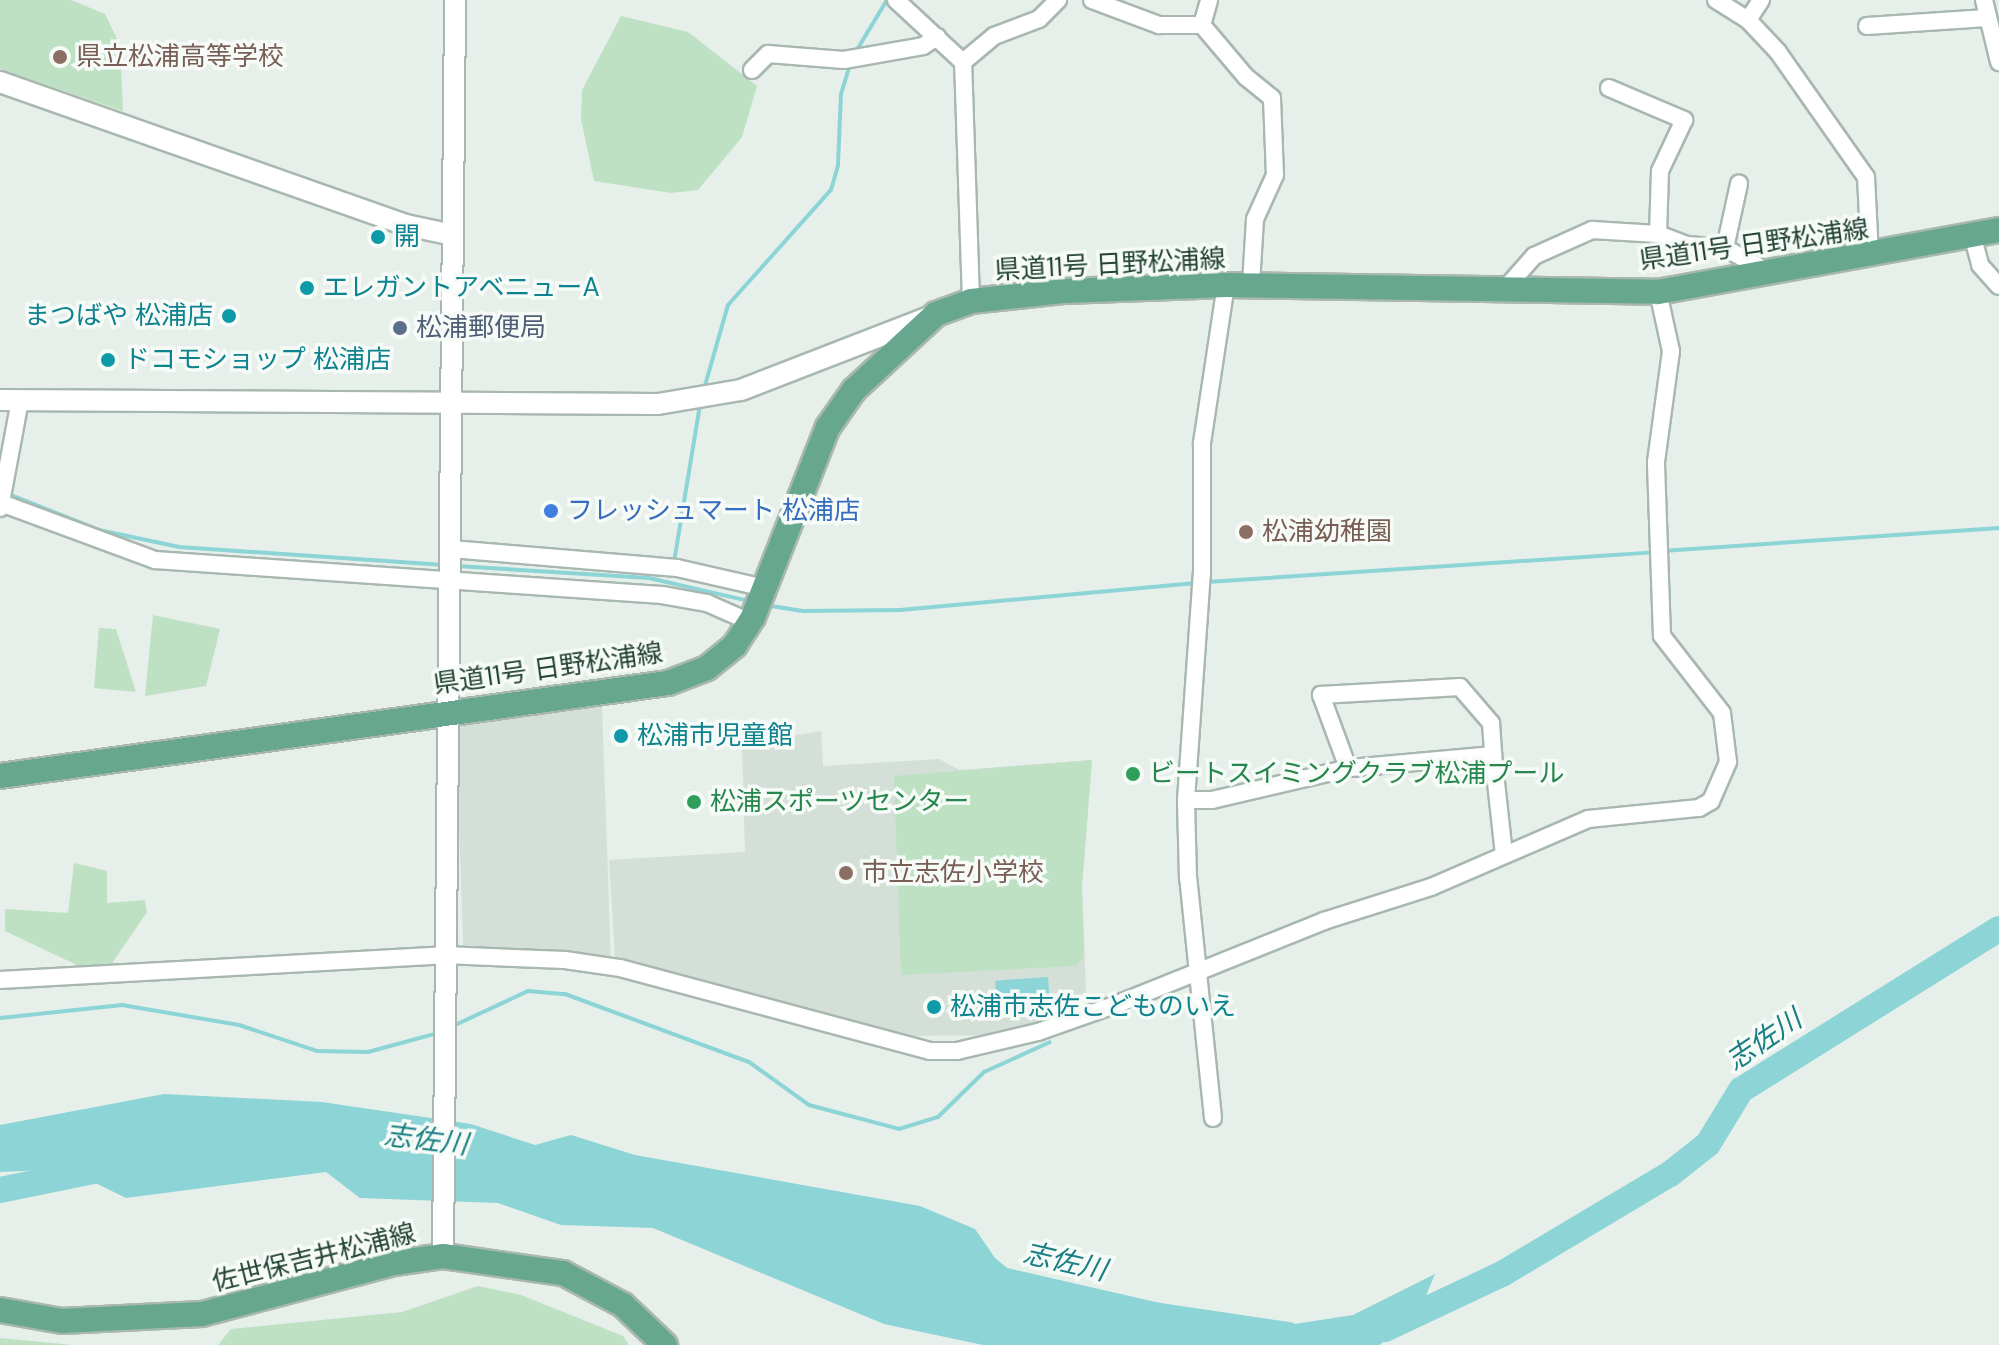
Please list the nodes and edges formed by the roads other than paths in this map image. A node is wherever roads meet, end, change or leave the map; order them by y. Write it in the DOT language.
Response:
graph roads {
  1 [pos="455,0"];
  2 [pos="1058,0"];
  3 [pos="1092,0"];
  4 [pos="1209,0"];
  5 [pos="1716,0"];
  6 [pos="1761,0"];
  7 [pos="1984,0"];
  8 [pos="897,1"];
  9 [pos="1987,18"];
  10 [pos="1748,20"];
  11 [pos="1202,25"];
  12 [pos="1867,26"];
  13 [pos="937,37"];
  14 [pos="1998,56"];
  15 [pos="963,62"];
  16 [pos="752,70"];
  17 [pos="0,82"];
  18 [pos="1609,88"];
  19 [pos="1739,184"];
  20 [pos="1999,230"];
  21 [pos="1658,234"];
  22 [pos="453,235"];
  23 [pos="1973,238"];
  24 [pos="1725,248"];
  25 [pos="1870,257"];
  26 [pos="1770,273"];
  27 [pos="1226,285"];
  28 [pos="1251,285"];
  29 [pos="1999,286"];
  30 [pos="1505,289"];
  31 [pos="1658,292"];
  32 [pos="971,301"];
  33 [pos="936,314"];
  34 [pos="10,400"];
  35 [pos="452,402"];
  36 [pos="1,506"];
  37 [pos="451,565"];
  38 [pos="765,588"];
  39 [pos="752,620"];
  40 [pos="447,712"];
  41 [pos="1493,755"];
  42 [pos="1348,768"];
  43 [pos="0,776"];
  44 [pos="1186,800"];
  45 [pos="1504,854"];
  46 [pos="444,955"];
  47 [pos="1198,970"];
  48 [pos="0,980"];
  49 [pos="1213,1118"];
  50 [pos="443,1256"];
  51 [pos="0,1310"];
  52 [pos="665,1345"];
  1 -- 22 [label="street"];
  2 -- 15 [label="street"];
  3 -- 11 [label="street"];
  4 -- 11 [label="street"];
  5 -- 10 [label="street"];
  6 -- 10 [label="street"];
  7 -- 9 [label="street"];
  8 -- 13 [label="street"];
  9 -- 12 [label="street"];
  9 -- 14 [label="street"];
  10 -- 25 [label="street"];
  11 -- 28 [label="street"];
  13 -- 15 [label="street"];
  13 -- 16 [label="street"];
  15 -- 32 [label="street"];
  17 -- 22 [label="street"];
  18 -- 21 [label="street"];
  19 -- 24 [label="street"];
  20 -- 23 [label="main road, 県道11号 日野松浦線"];
  21 -- 24 [label="street"];
  21 -- 30 [label="street"];
  22 -- 35 [label="street"];
  23 -- 25 [label="main road, 県道11号 日野松浦線"];
  23 -- 29 [label="street"];
  24 -- 26 [label="street"];
  25 -- 26 [label="main road, 県道11号 日野松浦線"];
  26 -- 31 [label="main road, 県道11号 日野松浦線"];
  27 -- 28 [label="main road, 県道11号 日野松浦線"];
  27 -- 32 [label="main road, 県道11号 日野松浦線"];
  27 -- 44 [label="street"];
  28 -- 30 [label="main road, 県道11号 日野松浦線"];
  30 -- 31 [label="main road, 県道11号 日野松浦線"];
  31 -- 45 [label="street"];
  32 -- 33 [label="main road, 県道11号 日野松浦線"];
  33 -- 35 [label="street"];
  33 -- 38 [label="main road, 県道11号 日野松浦線"];
  34 -- 35 [label="street"];
  34 -- 36 [label="street"];
  35 -- 37 [label="street"];
  36 -- 37 [label="street"];
  37 -- 38 [label="street"];
  37 -- 39 [label="street"];
  37 -- 40 [label="street"];
  38 -- 39 [label="main road, 県道11号 日野松浦線"];
  39 -- 40 [label="main road, 県道11号 日野松浦線"];
  40 -- 43 [label="main road, 県道11号 日野松浦線"];
  40 -- 46 [label="street"];
  41 -- 42 [label="street"];
  41 -- 42 [label="street"];
  41 -- 45 [label="street"];
  42 -- 44 [label="street"];
  44 -- 47 [label="street"];
  45 -- 47 [label="street"];
  46 -- 47 [label="street"];
  46 -- 48 [label="street"];
  46 -- 50 [label="street"];
  47 -- 49 [label="street"];
  50 -- 51 [label="main road, 佐世保吉井松浦線"];
  50 -- 52 [label="main road, 佐世保吉井松浦線"];
}
